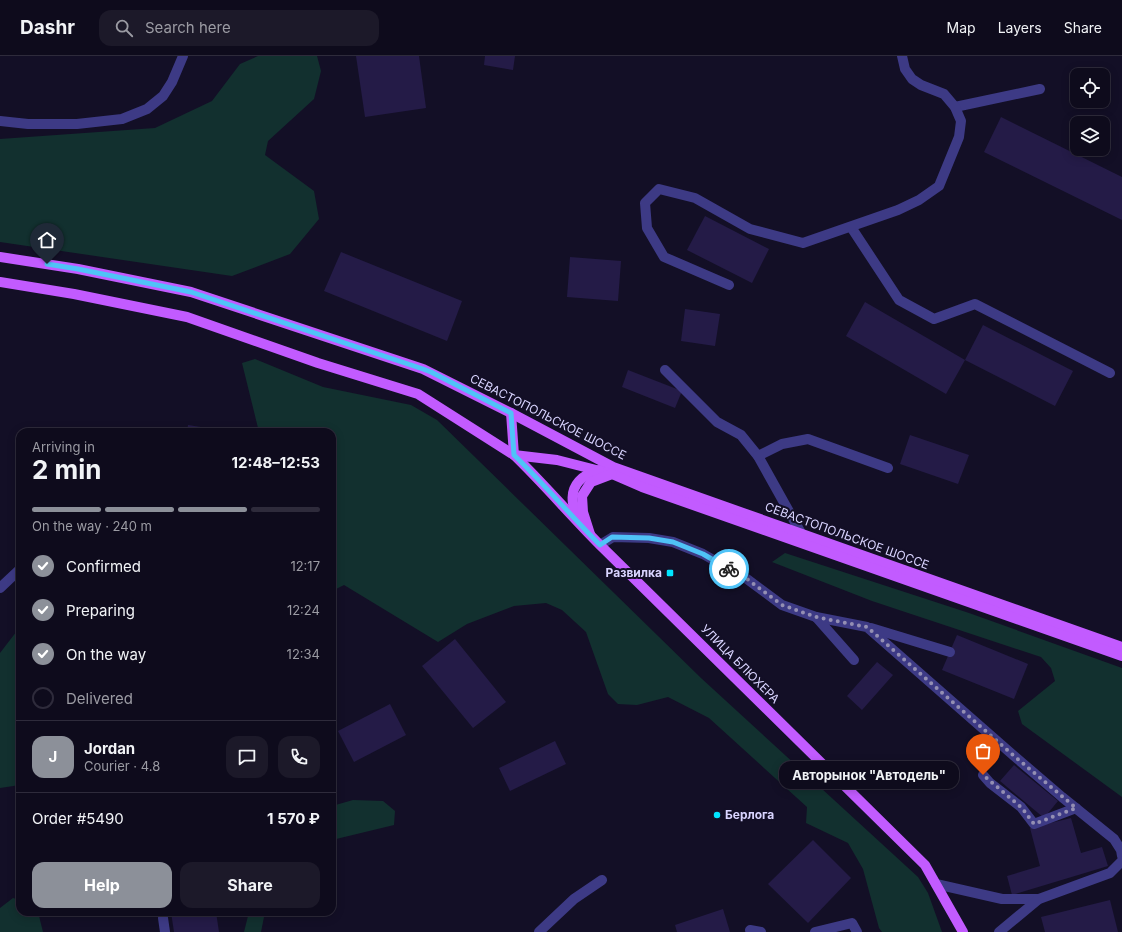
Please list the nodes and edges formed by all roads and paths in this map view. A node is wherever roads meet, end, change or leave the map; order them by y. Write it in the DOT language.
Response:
graph roads {
  1 [pos="183,56"];
  2 [pos="902,56"];
  3 [pos="1040,89"];
  4 [pos="955,107"];
  5 [pos="0,121"];
  6 [pos="851,227"];
  7 [pos="0,257"];
  8 [pos="0,282"];
  9 [pos="729,285"];
  10 [pos="665,370"];
  11 [pos="1110,373"];
  12 [pos="511,413"];
  13 [pos="514,455"];
  14 [pos="758,456"];
  15 [pos="888,468"];
  16 [pos="598,470"];
  17 [pos="612,470"];
  18 [pos="579,524"];
  19 [pos="801,533"];
  20 [pos="590,535"];
  21 [pos="600,545"];
  22 [pos="16,573"];
  23 [pos="0,588"];
  24 [pos="816,617"];
  25 [pos="867,627"];
  26 [pos="1122,647"];
  27 [pos="950,652"];
  28 [pos="1122,656"];
  29 [pos="854,660"];
  30 [pos="983,775"];
  31 [pos="1076,808"];
  32 [pos="1122,856"];
  33 [pos="1122,861"];
  34 [pos="602,880"];
  35 [pos="936,884"];
  36 [pos="1039,899"];
  37 [pos="163,918"];
  38 [pos="750,930"];
  39 [pos="165,932"];
  40 [pos="539,932"];
  41 [pos="761,932"];
  42 [pos="815,932"];
  43 [pos="857,932"];
  44 [pos="963,932"];
  45 [pos="999,932"];
  1 -- 5 [label="street"];
  2 -- 4 [label="street"];
  3 -- 4 [label="street"];
  4 -- 6 [label="street"];
  6 -- 9 [label="street"];
  6 -- 11 [label="street"];
  7 -- 12 [label="main road, СЕВАСТОПОЛЬСКОЕ ШОССЕ"];
  8 -- 13 [label="main road, СЕВАСТОПОЛЬСКОЕ ШОССЕ"];
  10 -- 14 [label="street"];
  12 -- 13 [label="main road"];
  12 -- 17 [label="main road, СЕВАСТОПОЛЬСКОЕ ШОССЕ"];
  13 -- 16 [label="main road, СЕВАСТОПОЛЬСКОЕ ШОССЕ"];
  13 -- 18 [label="main road, УЛИЦА БЛЮХЕРА"];
  14 -- 15 [label="street"];
  14 -- 19 [label="street"];
  16 -- 17 [label="main road"];
  16 -- 18 [label="main road"];
  17 -- 19 [label="main road, СЕВАСТОПОЛЬСКОЕ ШОССЕ"];
  17 -- 20 [label="main road"];
  17 -- 28 [label="main road, СЕВАСТОПОЛЬСКОЕ ШОССЕ"];
  18 -- 20 [label="main road, УЛИЦА БЛЮХЕРА"];
  19 -- 26 [label="main road, СЕВАСТОПОЛЬСКОЕ ШОССЕ"];
  20 -- 21 [label="main road, УЛИЦА БЛЮХЕРА"];
  21 -- 24 [label="street"];
  21 -- 35 [label="main road, УЛИЦА БЛЮХЕРА"];
  22 -- 23 [label="street"];
  24 -- 25 [label="street"];
  24 -- 29 [label="street"];
  25 -- 27 [label="street"];
  25 -- 31 [label="street"];
  30 -- 31 [label="street"];
  31 -- 32 [label="street"];
  33 -- 36 [label="street"];
  34 -- 40 [label="street"];
  35 -- 36 [label="street"];
  35 -- 44 [label="main road, УЛИЦА БЛЮХЕРА"];
  36 -- 45 [label="street"];
  37 -- 39 [label="street"];
  38 -- 41 [label="street"];
  42 -- 43 [label="street"];
}
